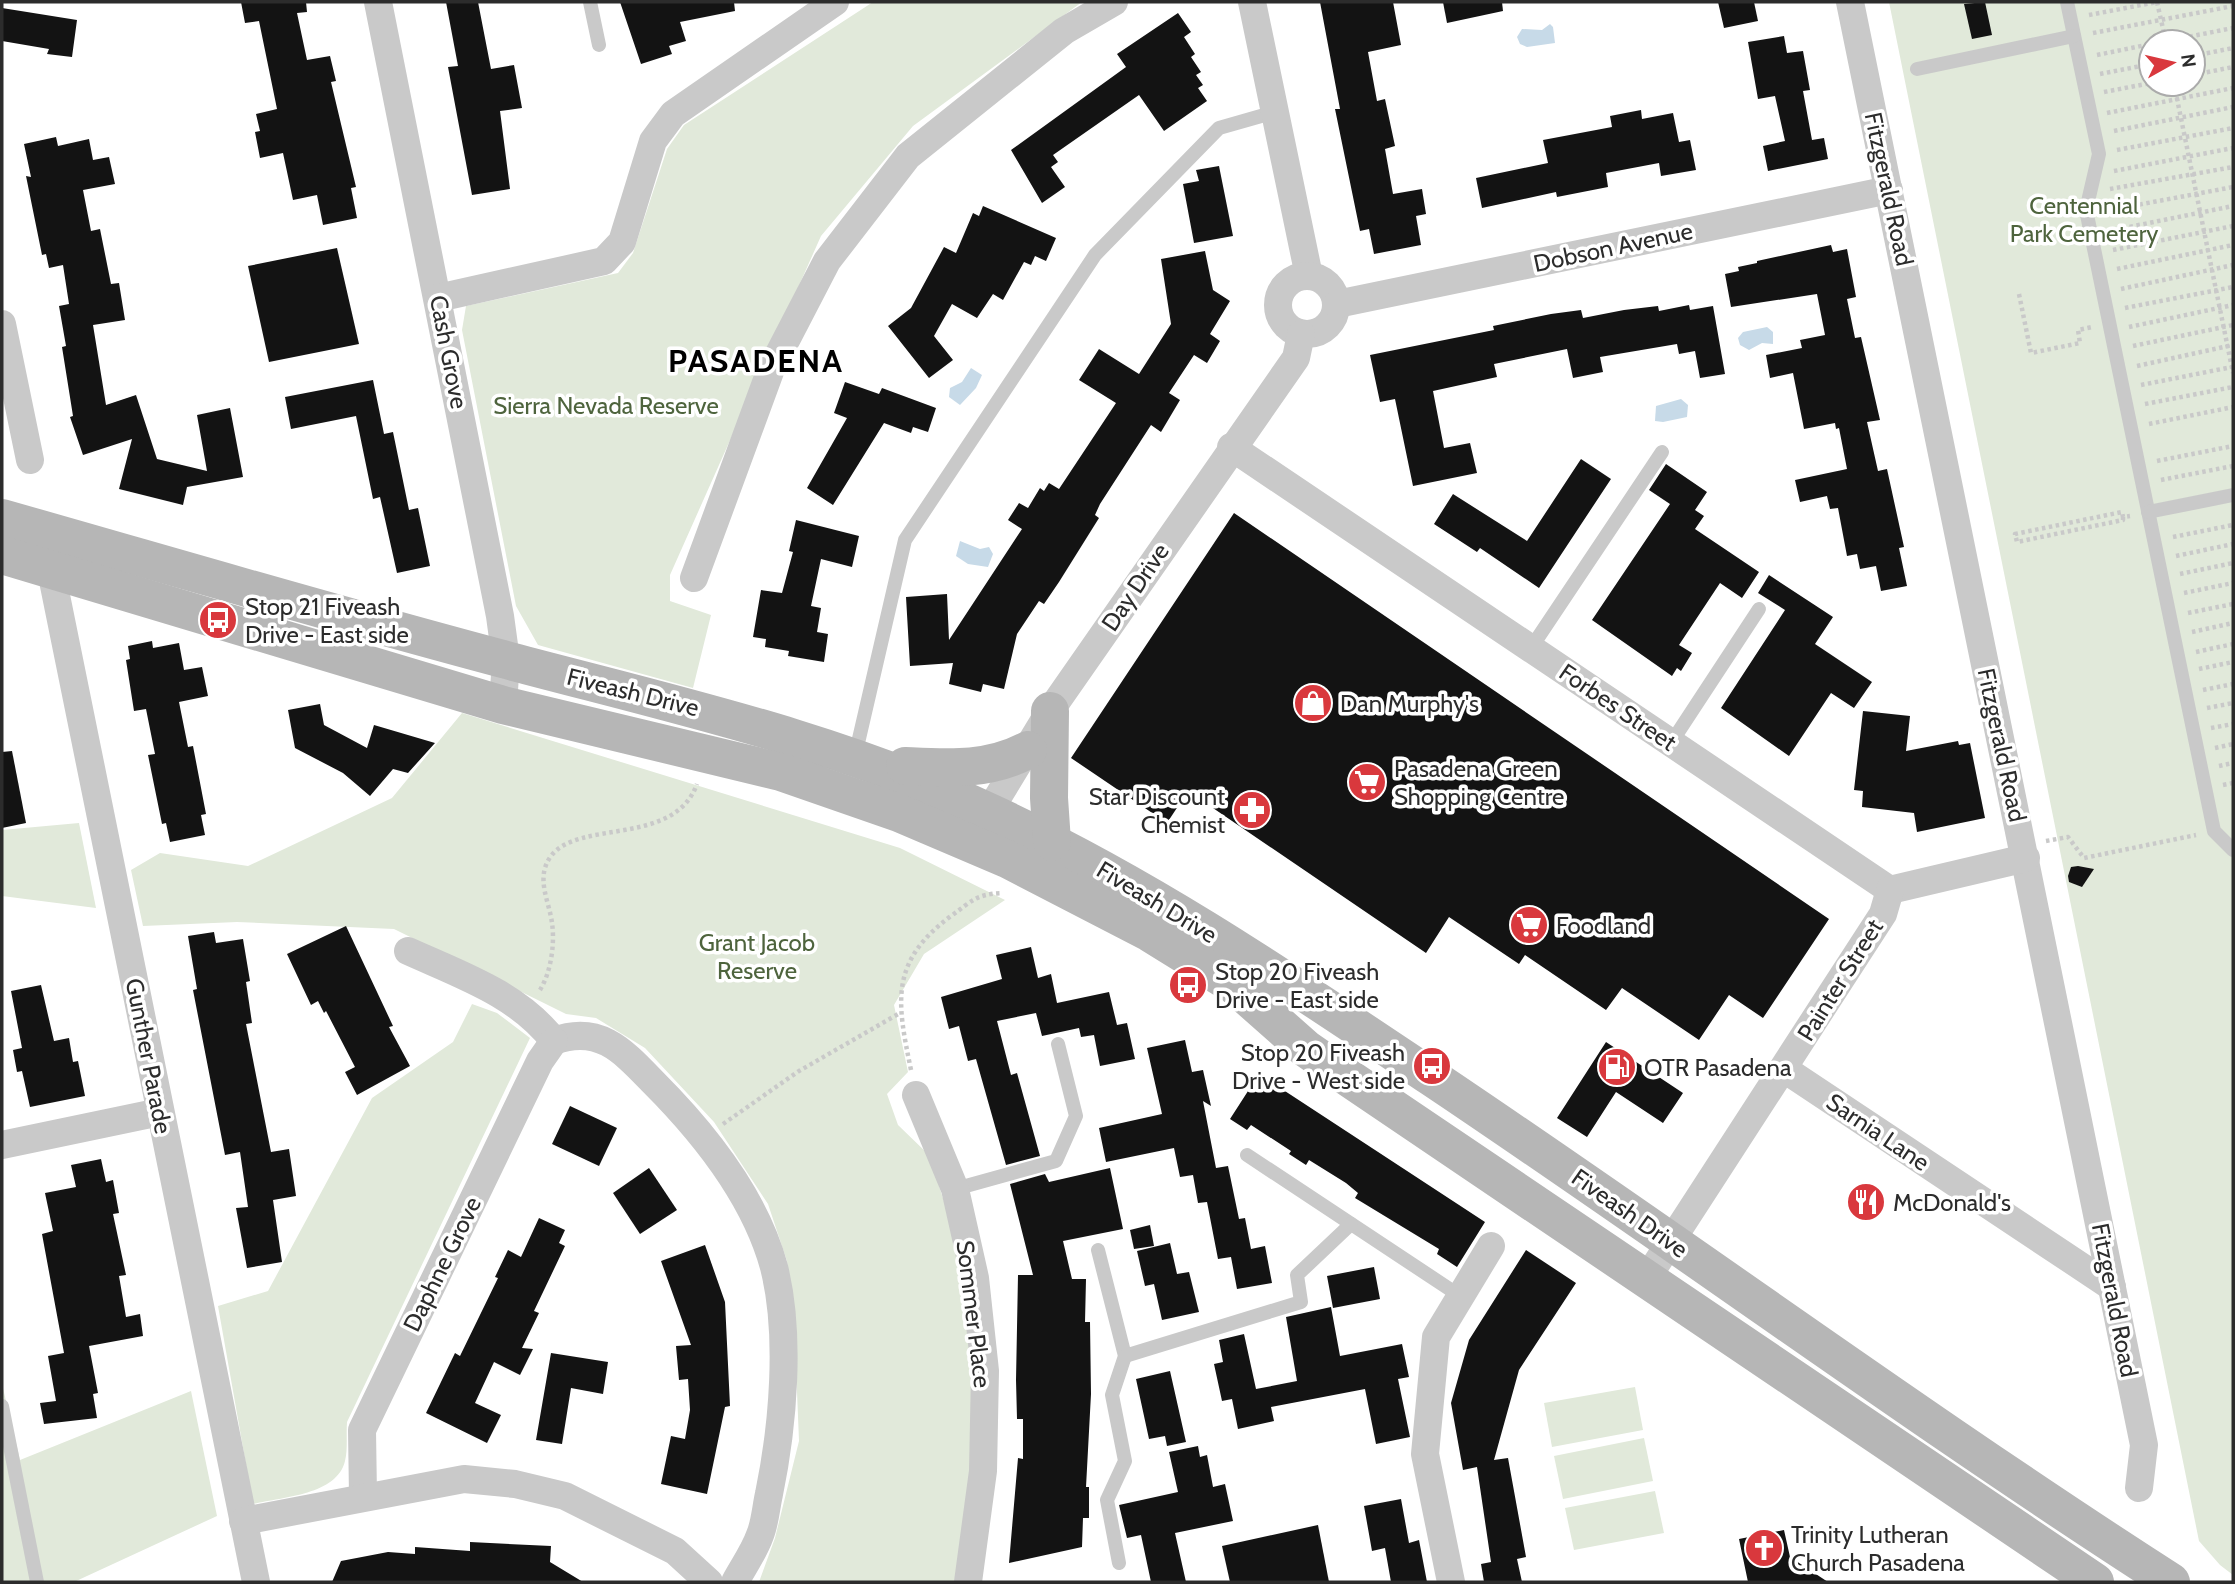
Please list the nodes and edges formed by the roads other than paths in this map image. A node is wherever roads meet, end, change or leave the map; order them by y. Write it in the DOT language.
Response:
graph roads {
  1 [pos="378,2"];
  2 [pos="590,2"];
  3 [pos="835,2"];
  4 [pos="1114,2"];
  5 [pos="1252,2"];
  6 [pos="1850,2"];
  7 [pos="2067,2"];
  8 [pos="810,9"];
  9 [pos="2074,36"];
  10 [pos="599,46"];
  11 [pos="1917,69"];
  12 [pos="1275,112"];
  13 [pos="1889,190"];
  14 [pos="1309,276"];
  15 [pos="438,298"];
  16 [pos="1336,304"];
  17 [pos="2,324"];
  18 [pos="1301,334"];
  19 [pos="1231,447"];
  20 [pos="1662,452"];
  21 [pos="30,460"];
  22 [pos="2233,495"];
  23 [pos="2148,512"];
  24 [pos="2,518"];
  25 [pos="44,530"];
  26 [pos="2,555"];
  27 [pos="51,568"];
  28 [pos="694,578"];
  29 [pos="1759,609"];
  30 [pos="1531,648"];
  31 [pos="506,660"];
  32 [pos="503,705"];
  33 [pos="1050,711"];
  34 [pos="1671,743"];
  35 [pos="1028,750"];
  36 [pos="865,761"];
  37 [pos="980,827"];
  38 [pos="1052,842"];
  39 [pos="2233,850"];
  40 [pos="2024,852"];
  41 [pos="1889,890"];
  42 [pos="408,951"];
  43 [pos="554,1041"];
  44 [pos="1058,1044"];
  45 [pos="1784,1069"];
  46 [pos="916,1095"];
  47 [pos="160,1112"];
  48 [pos="2,1145"];
  49 [pos="1247,1156"];
  50 [pos="955,1189"];
  51 [pos="1351,1224"];
  52 [pos="1672,1242"];
  53 [pos="1491,1245"];
  54 [pos="1098,1250"];
  55 [pos="1647,1278"];
  56 [pos="2112,1287"];
  57 [pos="1460,1296"];
  58 [pos="1125,1356"];
  59 [pos="2,1406"];
  60 [pos="2139,1488"];
  61 [pos="363,1496"];
  62 [pos="243,1521"];
  63 [pos="2114,1546"];
  64 [pos="1119,1563"];
  65 [pos="2091,1581"];
  66 [pos="37,1582"];
  67 [pos="256,1582"];
  68 [pos="709,1582"];
  69 [pos="735,1582"];
  70 [pos="968,1582"];
  71 [pos="1451,1582"];
  72 [pos="2171,1582"];
  1 -- 15 [label="street, Cash Grove"];
  2 -- 10 [label="lane"];
  3 -- 8 [label="street"];
  4 -- 28 [label="street"];
  5 -- 12 [label="street"];
  6 -- 13 [label="street, Fitzgerald Road"];
  7 -- 9 [label="lane"];
  8 -- 15 [label="street"];
  9 -- 11 [label="lane"];
  9 -- 23 [label="lane"];
  12 -- 14 [label="street"];
  12 -- 36 [label="lane"];
  13 -- 16 [label="street, Dobson Avenue"];
  13 -- 40 [label="street, Fitzgerald Road"];
  14 -- 16 [label="street"];
  14 -- 18 [label="street"];
  15 -- 31 [label="street, Cash Grove"];
  16 -- 18 [label="street"];
  17 -- 21 [label="street"];
  18 -- 19 [label="street, Day Drive"];
  19 -- 30 [label="street, Forbes Street"];
  19 -- 33 [label="street, Day Drive"];
  20 -- 30 [label="lane"];
  22 -- 23 [label="lane"];
  23 -- 39 [label="lane"];
  24 -- 25 [label="main road, Fiveash Drive"];
  25 -- 27 [label="street, Gunther Parade"];
  25 -- 31 [label="main road, Fiveash Drive"];
  26 -- 27 [label="main road, Fiveash Drive"];
  27 -- 32 [label="main road, Fiveash Drive"];
  27 -- 47 [label="street, Gunther Parade"];
  29 -- 34 [label="lane"];
  30 -- 34 [label="street, Forbes Street"];
  31 -- 32 [label="street, Cash Grove"];
  31 -- 36 [label="main road, Fiveash Drive"];
  32 -- 37 [label="main road, Fiveash Drive"];
  33 -- 35 [label="street, Day Drive"];
  33 -- 38 [label="main road"];
  34 -- 41 [label="street, Forbes Street"];
  35 -- 36 [label="main road"];
  35 -- 37 [label="street, Day Drive"];
  36 -- 37 [label="main road, Fiveash Drive"];
  37 -- 38 [label="main road, Fiveash Drive"];
  37 -- 55 [label="main road, Fiveash Drive"];
  38 -- 52 [label="main road, Fiveash Drive"];
  40 -- 41 [label="street"];
  40 -- 56 [label="street, Fitzgerald Road"];
  41 -- 45 [label="street, Painter Street"];
  42 -- 43 [label="street"];
  43 -- 61 [label="street, Daphne Grove"];
  43 -- 69 [label="street"];
  44 -- 50 [label="lane"];
  45 -- 52 [label="street, Painter Street"];
  45 -- 56 [label="street, Sarnia Lane"];
  46 -- 50 [label="street, Sommer Place"];
  47 -- 48 [label="street"];
  47 -- 62 [label="street, Gunther Parade"];
  49 -- 51 [label="lane"];
  50 -- 70 [label="street, Sommer Place"];
  51 -- 57 [label="lane"];
  51 -- 58 [label="lane"];
  52 -- 55 [label="street, Painter Street"];
  52 -- 63 [label="main road, Fiveash Drive"];
  53 -- 57 [label="street"];
  54 -- 58 [label="lane"];
  55 -- 65 [label="main road, Fiveash Drive"];
  56 -- 60 [label="street, Fitzgerald Road"];
  57 -- 71 [label="street"];
  58 -- 64 [label="lane"];
  59 -- 66 [label="lane"];
  61 -- 62 [label="street"];
  61 -- 68 [label="street"];
  62 -- 67 [label="street, Gunther Parade"];
  63 -- 65 [label="main road"];
  63 -- 72 [label="main road, Fiveash Drive"];
}
